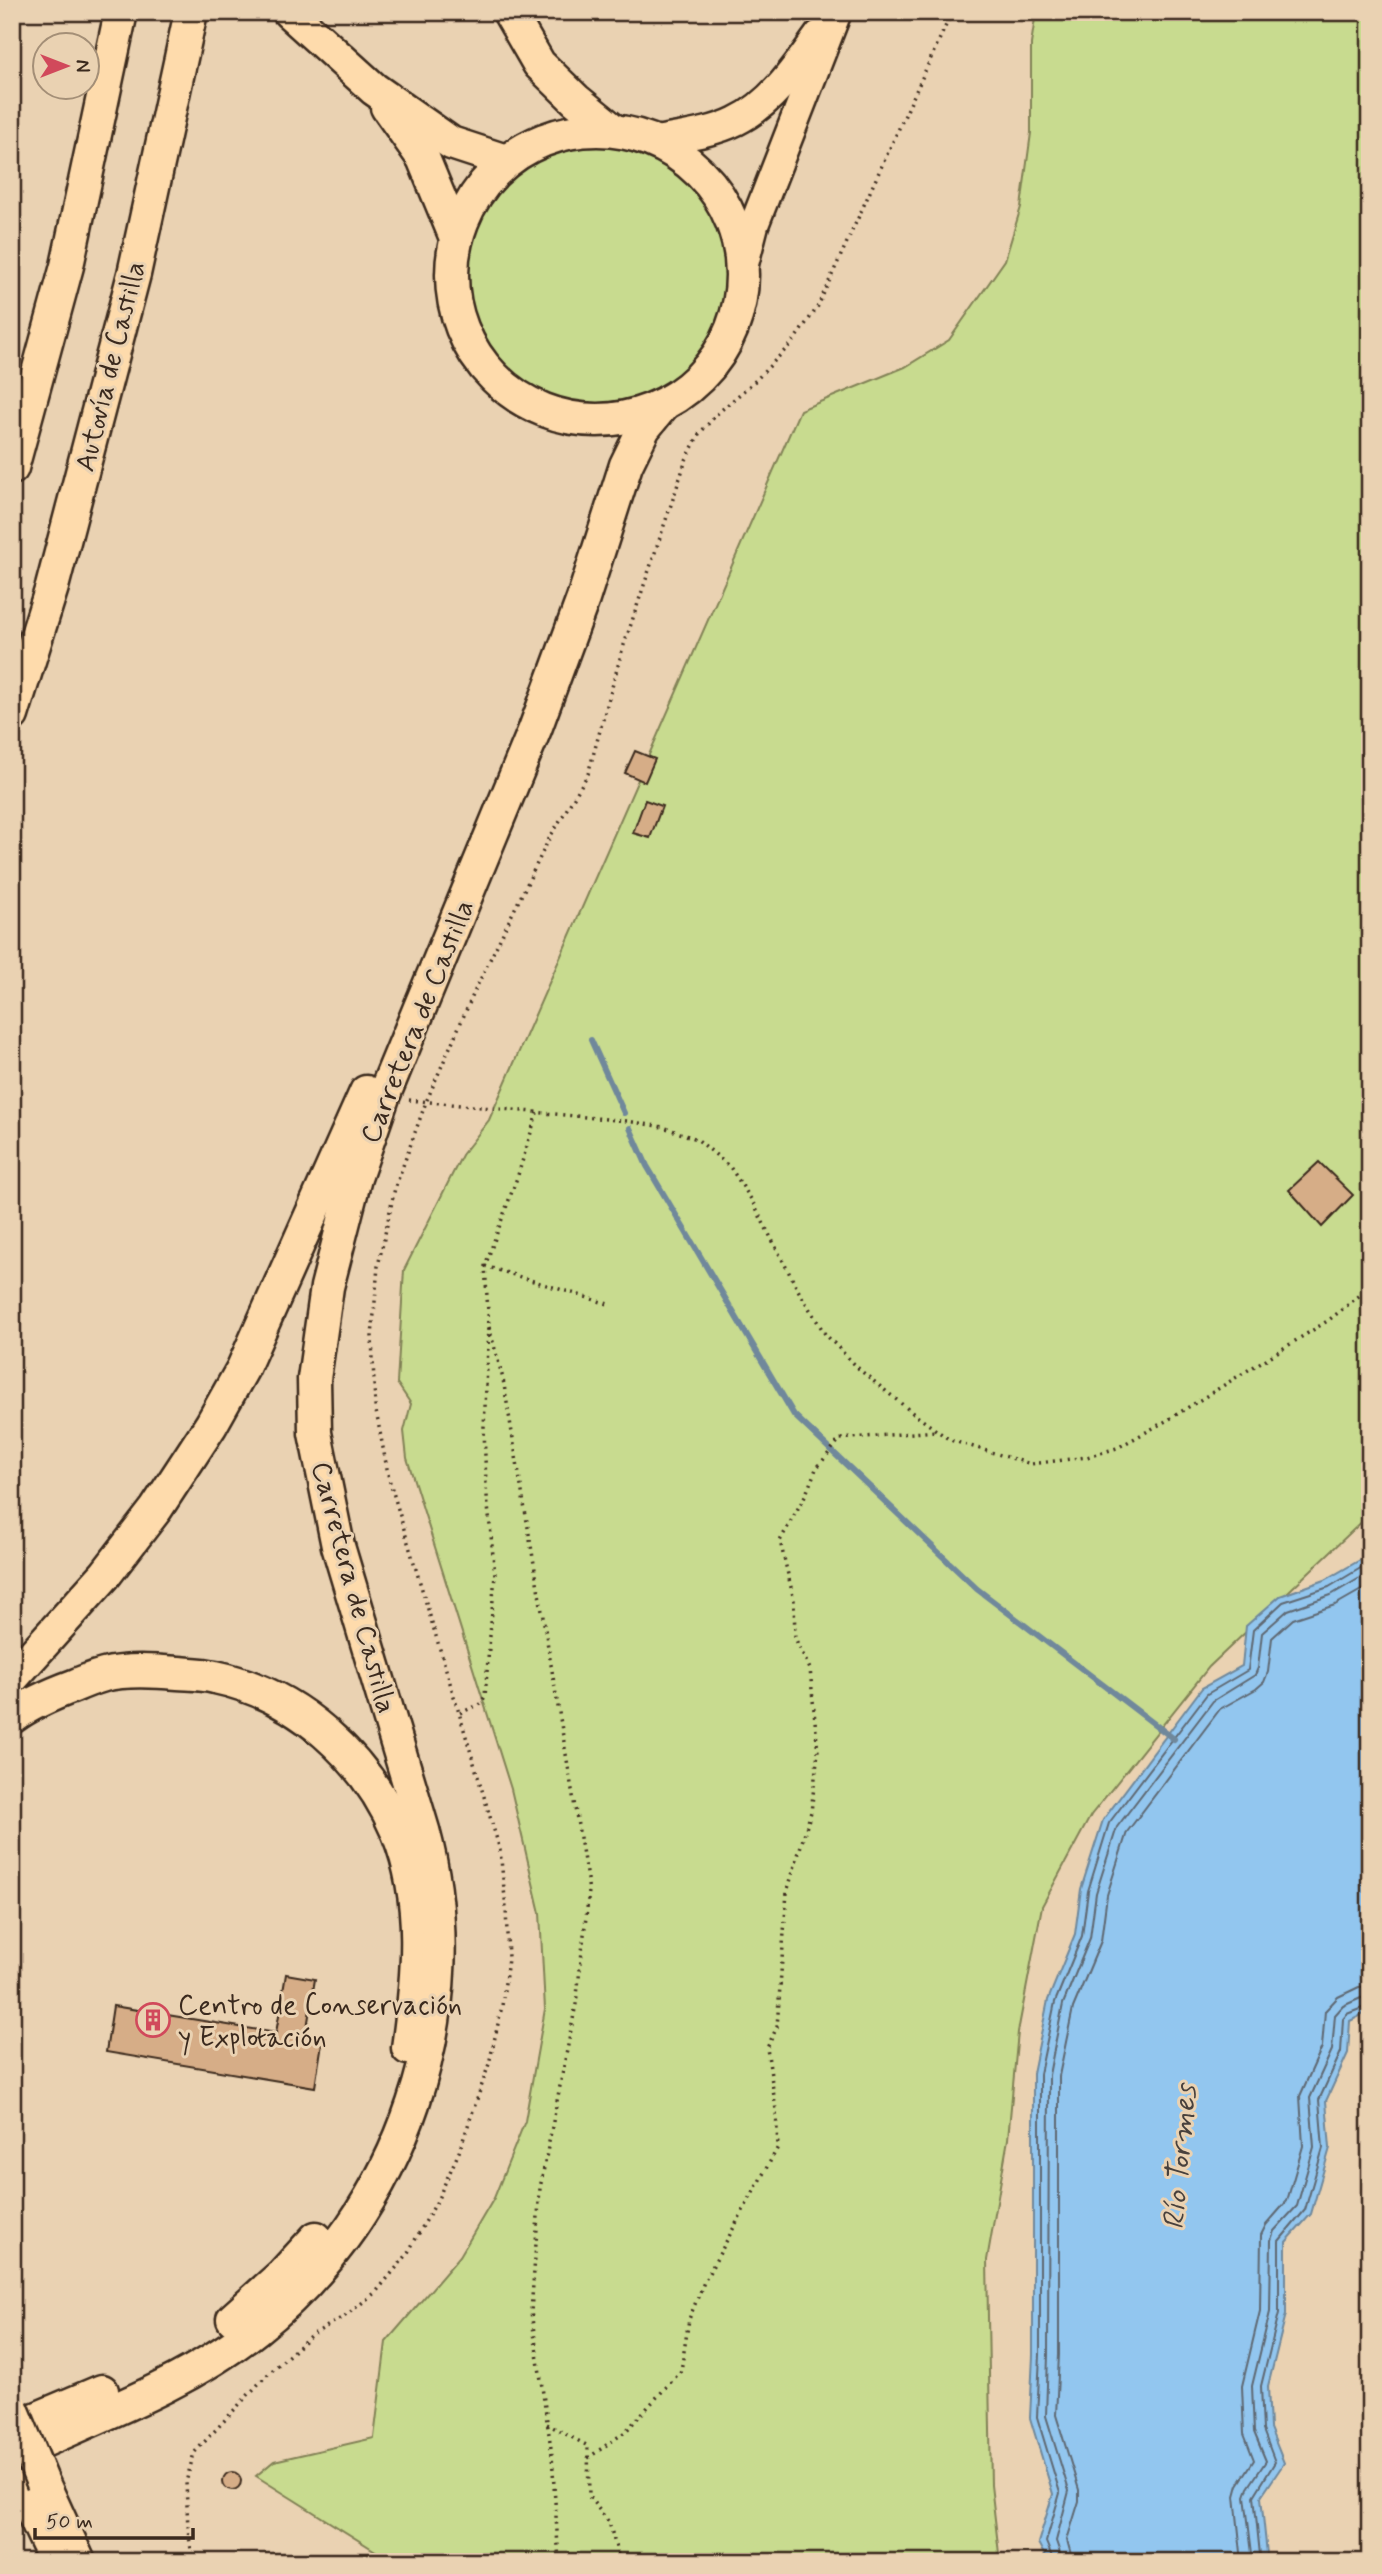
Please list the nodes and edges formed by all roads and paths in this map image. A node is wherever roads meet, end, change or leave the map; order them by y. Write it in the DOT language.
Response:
graph roads {
  1 [pos="121,12"];
  2 [pos="191,12"];
  3 [pos="289,12"];
  4 [pos="509,12"];
  5 [pos="836,12"];
  6 [pos="952,12"];
  7 [pos="374,89"];
  8 [pos="613,130"];
  9 [pos="656,141"];
  10 [pos="506,161"];
  11 [pos="456,238"];
  12 [pos="743,268"];
  13 [pos="662,406"];
  14 [pos="12,468"];
  15 [pos="12,715"];
  16 [pos="481,859"];
  17 [pos="383,1097"];
  18 [pos="426,1102"];
  19 [pos="537,1113"];
  20 [pos="485,1266"];
  21 [pos="1370,1287"];
  22 [pos="608,1304"];
  23 [pos="489,1327"];
  24 [pos="937,1432"];
  25 [pos="12,1678"];
  26 [pos="460,1713"];
  27 [pos="12,1717"];
  28 [pos="12,2408"];
  29 [pos="547,2424"];
  30 [pos="12,2429"];
  31 [pos="12,2455"];
  32 [pos="588,2458"];
  33 [pos="26,2482"];
  34 [pos="56,2562"];
  35 [pos="79,2562"];
  36 [pos="193,2562"];
  37 [pos="559,2562"];
  38 [pos="620,2562"];
  1 -- 14 [label="highway"];
  2 -- 15 [label="highway, Autovía de Castilla"];
  3 -- 7 [label="highway"];
  4 -- 8 [label="highway"];
  5 -- 9 [label="main road"];
  5 -- 12 [label="main road"];
  6 -- 18 [label="path"];
  7 -- 10 [label="highway"];
  7 -- 11 [label="highway"];
  8 -- 9 [label="highway"];
  8 -- 10 [label="highway"];
  9 -- 12 [label="highway"];
  10 -- 11 [label="highway"];
  11 -- 13 [label="highway"];
  12 -- 13 [label="highway"];
  13 -- 16 [label="highway, Carretera de Castilla"];
  16 -- 17 [label="highway, Carretera de Castilla"];
  16 -- 25 [label="highway"];
  17 -- 18 [label="path"];
  17 -- 31 [label="highway, Carretera de Castilla"];
  18 -- 19 [label="path"];
  18 -- 26 [label="path"];
  19 -- 20 [label="path"];
  19 -- 24 [label="path"];
  20 -- 22 [label="path"];
  20 -- 23 [label="path"];
  21 -- 24 [label="path"];
  23 -- 26 [label="path"];
  23 -- 29 [label="path"];
  24 -- 32 [label="path"];
  26 -- 36 [label="path"];
  27 -- 30 [label="highway"];
  28 -- 33 [label="highway, bridge"];
  29 -- 32 [label="path"];
  29 -- 37 [label="path"];
  32 -- 38 [label="path"];
  33 -- 34 [label="highway"];
  33 -- 35 [label="highway"];
}
